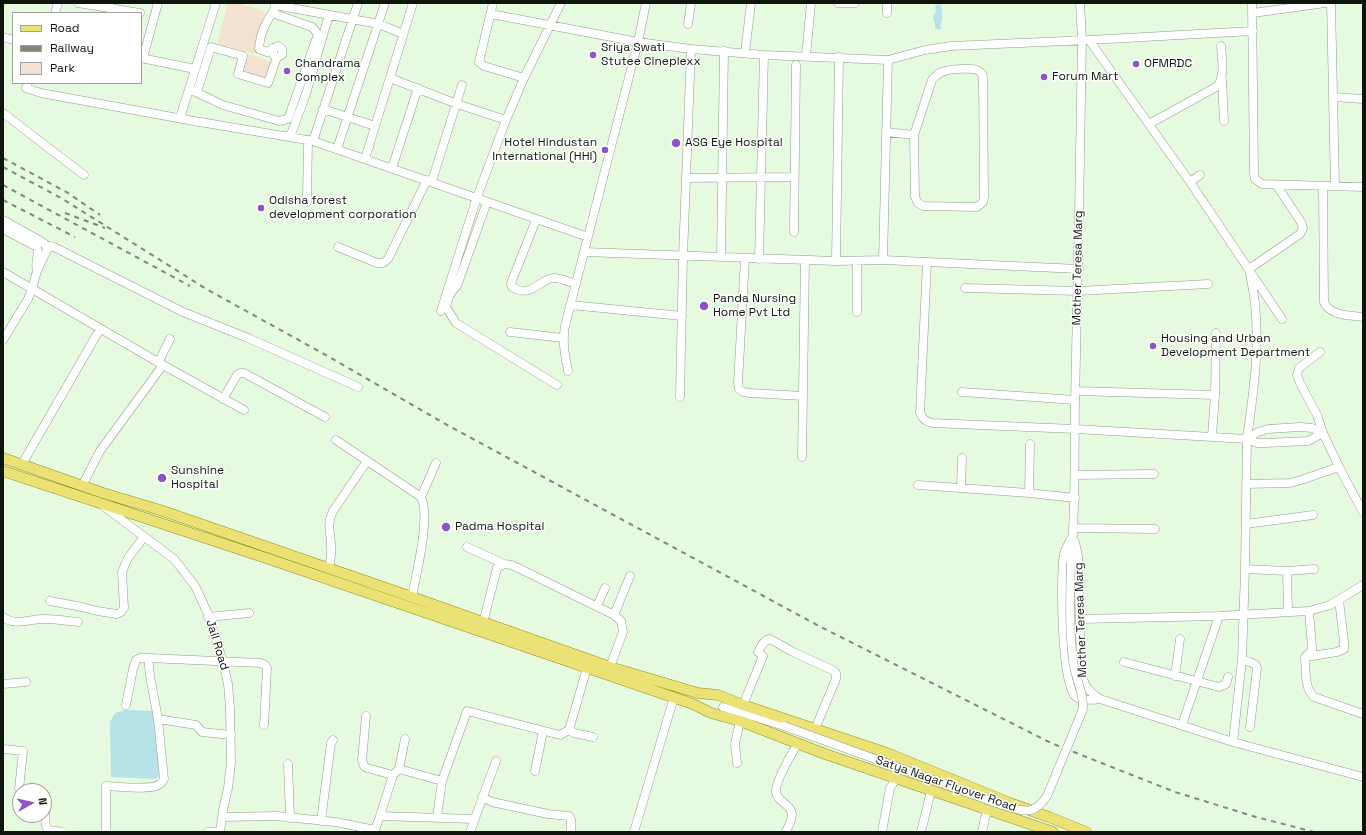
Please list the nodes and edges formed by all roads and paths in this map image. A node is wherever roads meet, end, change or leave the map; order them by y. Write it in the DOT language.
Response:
graph roads {
  1 [pos="78,3"];
  2 [pos="158,3"];
  3 [pos="216,3"];
  4 [pos="358,3"];
  5 [pos="385,3"];
  6 [pos="413,3"];
  7 [pos="493,3"];
  8 [pos="561,3"];
  9 [pos="646,3"];
  10 [pos="691,3"];
  11 [pos="751,3"];
  12 [pos="811,3"];
  13 [pos="838,3"];
  14 [pos="855,3"];
  15 [pos="887,3"];
  16 [pos="1080,3"];
  17 [pos="1252,3"];
  18 [pos="1325,3"];
  19 [pos="1331,3"];
  20 [pos="276,4"];
  21 [pos="109,6"];
  22 [pos="136,12"];
  23 [pos="142,13"];
  24 [pos="272,13"];
  25 [pos="1253,13"];
  26 [pos="491,14"];
  27 [pos="887,14"];
  28 [pos="154,15"];
  29 [pos="329,15"];
  30 [pos="352,20"];
  31 [pos="379,24"];
  32 [pos="688,24"];
  33 [pos="550,26"];
  34 [pos="1253,31"];
  35 [pos="403,34"];
  36 [pos="1085,40"];
  37 [pos="638,42"];
  38 [pos="1221,46"];
  39 [pos="691,49"];
  40 [pos="724,52"];
  41 [pos="745,53"];
  42 [pos="764,55"];
  43 [pos="806,56"];
  44 [pos="839,57"];
  45 [pos="142,58"];
  46 [pos="888,60"];
  47 [pos="796,65"];
  48 [pos="195,69"];
  49 [pos="390,78"];
  50 [pos="524,78"];
  51 [pos="1222,79"];
  52 [pos="28,84"];
  53 [pos="462,85"];
  54 [pos="418,88"];
  55 [pos="189,89"];
  56 [pos="198,92"];
  57 [pos="1333,97"];
  58 [pos="1363,98"];
  59 [pos="456,104"];
  60 [pos="323,109"];
  61 [pos="3,113"];
  62 [pos="347,117"];
  63 [pos="180,118"];
  64 [pos="506,120"];
  65 [pos="1224,121"];
  66 [pos="1149,124"];
  67 [pos="375,126"];
  68 [pos="886,132"];
  69 [pos="914,136"];
  70 [pos="290,137"];
  71 [pos="310,141"];
  72 [pos="337,149"];
  73 [pos="365,159"];
  74 [pos="392,168"];
  75 [pos="84,175"];
  76 [pos="1200,175"];
  77 [pos="722,177"];
  78 [pos="761,177"];
  79 [pos="794,177"];
  80 [pos="686,178"];
  81 [pos="429,181"];
  82 [pos="1190,182"];
  83 [pos="1277,186"];
  84 [pos="1323,186"];
  85 [pos="1334,186"];
  86 [pos="1363,187"];
  87 [pos="476,197"];
  88 [pos="307,202"];
  89 [pos="487,202"];
  90 [pos="3,220"];
  91 [pos="536,220"];
  92 [pos="3,229"];
  93 [pos="794,232"];
  94 [pos="588,237"];
  95 [pos="338,247"];
  96 [pos="47,250"];
  97 [pos="584,252"];
  98 [pos="683,256"];
  99 [pos="721,258"];
  100 [pos="745,258"];
  101 [pos="759,259"];
  102 [pos="805,260"];
  103 [pos="883,260"];
  104 [pos="836,261"];
  105 [pos="857,261"];
  106 [pos="927,262"];
  107 [pos="1079,269"];
  108 [pos="1249,269"];
  109 [pos="36,271"];
  110 [pos="3,272"];
  111 [pos="576,284"];
  112 [pos="1208,284"];
  113 [pos="965,288"];
  114 [pos="32,289"];
  115 [pos="1078,291"];
  116 [pos="571,305"];
  117 [pos="441,311"];
  118 [pos="857,312"];
  119 [pos="682,316"];
  120 [pos="1363,317"];
  121 [pos="1282,319"];
  122 [pos="100,329"];
  123 [pos="510,332"];
  124 [pos="1216,333"];
  125 [pos="563,338"];
  126 [pos="170,339"];
  127 [pos="3,340"];
  128 [pos="1320,352"];
  129 [pos="160,364"];
  130 [pos="568,371"];
  131 [pos="557,385"];
  132 [pos="358,387"];
  133 [pos="1076,390"];
  134 [pos="962,392"];
  135 [pos="1215,395"];
  136 [pos="803,396"];
  137 [pos="680,397"];
  138 [pos="223,399"];
  139 [pos="1075,400"];
  140 [pos="244,410"];
  141 [pos="325,418"];
  142 [pos="1075,429"];
  143 [pos="1323,433"];
  144 [pos="1212,436"];
  145 [pos="1247,439"];
  146 [pos="336,440"];
  147 [pos="1030,444"];
  148 [pos="802,457"];
  149 [pos="3,458"];
  150 [pos="962,458"];
  151 [pos="367,461"];
  152 [pos="436,463"];
  153 [pos="22,464"];
  154 [pos="1339,467"];
  155 [pos="3,471"];
  156 [pos="1154,474"];
  157 [pos="1075,475"];
  158 [pos="1247,484"];
  159 [pos="918,485"];
  160 [pos="82,486"];
  161 [pos="961,488"];
  162 [pos="102,493"];
  163 [pos="1029,493"];
  164 [pos="421,498"];
  165 [pos="1075,498"];
  166 [pos="100,503"];
  167 [pos="1363,512"];
  168 [pos="1313,515"];
  169 [pos="1246,524"];
  170 [pos="1155,528"];
  171 [pos="1073,530"];
  172 [pos="144,537"];
  173 [pos="467,547"];
  174 [pos="1071,562"];
  175 [pos="504,564"];
  176 [pos="329,569"];
  177 [pos="1245,569"];
  178 [pos="1314,569"];
  179 [pos="1287,571"];
  180 [pos="630,576"];
  181 [pos="1363,585"];
  182 [pos="605,588"];
  183 [pos="412,597"];
  184 [pos="1339,600"];
  185 [pos="50,601"];
  186 [pos="597,606"];
  187 [pos="1309,611"];
  188 [pos="1288,612"];
  189 [pos="249,613"];
  190 [pos="1244,614"];
  191 [pos="614,615"];
  192 [pos="1219,616"];
  193 [pos="3,617"];
  194 [pos="208,617"];
  195 [pos="1080,619"];
  196 [pos="78,622"];
  197 [pos="483,622"];
  198 [pos="1180,639"];
  199 [pos="1305,657"];
  200 [pos="148,658"];
  201 [pos="1242,660"];
  202 [pos="223,662"];
  203 [pos="1124,662"];
  204 [pos="610,667"];
  205 [pos="587,668"];
  206 [pos="1175,676"];
  207 [pos="1228,677"];
  208 [pos="26,682"];
  209 [pos="1196,682"];
  210 [pos="3,684"];
  211 [pos="718,695"];
  212 [pos="674,697"];
  213 [pos="1100,699"];
  214 [pos="126,705"];
  215 [pos="743,705"];
  216 [pos="715,710"];
  217 [pos="1363,714"];
  218 [pos="366,716"];
  219 [pos="158,719"];
  220 [pos="740,721"];
  221 [pos="264,725"];
  222 [pos="1182,725"];
  223 [pos="1250,727"];
  224 [pos="815,729"];
  225 [pos="569,730"];
  226 [pos="543,731"];
  227 [pos="231,734"];
  228 [pos="593,737"];
  229 [pos="405,739"];
  230 [pos="333,740"];
  231 [pos="1233,742"];
  232 [pos="798,743"];
  233 [pos="3,749"];
  234 [pos="496,761"];
  235 [pos="288,764"];
  236 [pos="737,764"];
  237 [pos="535,771"];
  238 [pos="396,772"];
  239 [pos="1363,777"];
  240 [pos="896,779"];
  241 [pos="442,781"];
  242 [pos="20,783"];
  243 [pos="970,787"];
  244 [pos="931,791"];
  245 [pos="482,797"];
  246 [pos="965,802"];
  247 [pos="987,810"];
  248 [pos="380,816"];
  249 [pos="222,817"];
  250 [pos="290,818"];
  251 [pos="437,818"];
  252 [pos="474,819"];
  253 [pos="321,821"];
  254 [pos="45,823"];
  255 [pos="220,831"];
  256 [pos="374,831"];
  257 [pos="62,832"];
  258 [pos="106,832"];
  259 [pos="208,832"];
  260 [pos="470,832"];
  261 [pos="571,832"];
  262 [pos="634,832"];
  263 [pos="786,832"];
  264 [pos="882,832"];
  265 [pos="921,832"];
  266 [pos="982,832"];
  267 [pos="1052,832"];
  268 [pos="1086,832"];
  1 -- 21 [label="street"];
  2 -- 28 [label="street"];
  3 -- 48 [label="street"];
  4 -- 30 [label="street"];
  5 -- 31 [label="street"];
  6 -- 35 [label="street"];
  7 -- 26 [label="street"];
  8 -- 33 [label="street"];
  9 -- 37 [label="street"];
  10 -- 32 [label="street"];
  11 -- 41 [label="street"];
  12 -- 43 [label="street"];
  13 -- 14 [label="street"];
  15 -- 27 [label="street"];
  16 -- 36 [label="street, Mother Teresa Marg"];
  17 -- 25 [label="street"];
  18 -- 25 [label="street"];
  19 -- 57 [label="street"];
  20 -- 24 [label="street"];
  20 -- 29 [label="street"];
  21 -- 22 [label="street"];
  23 -- 28 [label="street"];
  24 -- 56 [label="street"];
  24 -- 56 [label="street"];
  25 -- 34 [label="street"];
  26 -- 33 [label="street"];
  26 -- 50 [label="street"];
  28 -- 45 [label="street"];
  29 -- 30 [label="street"];
  29 -- 70 [label="street"];
  30 -- 31 [label="street"];
  30 -- 60 [label="street"];
  31 -- 35 [label="street"];
  31 -- 62 [label="street"];
  33 -- 37 [label="street"];
  33 -- 50 [label="street"];
  34 -- 36 [label="street"];
  34 -- 83 [label="street"];
  35 -- 49 [label="street"];
  36 -- 46 [label="street"];
  36 -- 66 [label="street"];
  36 -- 107 [label="street, Mother Teresa Marg"];
  37 -- 39 [label="street"];
  37 -- 94 [label="street"];
  38 -- 51 [label="street"];
  39 -- 40 [label="street"];
  39 -- 80 [label="street"];
  40 -- 41 [label="street"];
  40 -- 77 [label="street"];
  41 -- 42 [label="street"];
  42 -- 43 [label="street"];
  42 -- 78 [label="street"];
  43 -- 44 [label="street"];
  44 -- 46 [label="street"];
  44 -- 104 [label="street"];
  45 -- 48 [label="street"];
  46 -- 68 [label="street"];
  47 -- 79 [label="street"];
  48 -- 55 [label="street"];
  49 -- 54 [label="street"];
  49 -- 67 [label="street"];
  50 -- 64 [label="street"];
  51 -- 65 [label="street"];
  51 -- 66 [label="street"];
  52 -- 63 [label="street"];
  53 -- 59 [label="street"];
  54 -- 59 [label="street"];
  54 -- 74 [label="street"];
  55 -- 56 [label="street"];
  55 -- 63 [label="street"];
  57 -- 58 [label="street"];
  57 -- 85 [label="street"];
  59 -- 64 [label="street"];
  59 -- 81 [label="street"];
  60 -- 62 [label="street"];
  60 -- 71 [label="street"];
  61 -- 75 [label="street"];
  62 -- 67 [label="street"];
  62 -- 72 [label="street"];
  63 -- 70 [label="street"];
  64 -- 87 [label="street"];
  66 -- 82 [label="street"];
  67 -- 73 [label="street"];
  68 -- 69 [label="street"];
  68 -- 103 [label="street"];
  69 -- 69 [label="street"];
  70 -- 71 [label="street"];
  71 -- 72 [label="street"];
  71 -- 88 [label="street"];
  72 -- 73 [label="street"];
  73 -- 74 [label="street"];
  74 -- 81 [label="street"];
  76 -- 82 [label="street"];
  77 -- 78 [label="street"];
  77 -- 80 [label="street"];
  77 -- 99 [label="street"];
  78 -- 79 [label="street"];
  78 -- 101 [label="street"];
  79 -- 93 [label="street"];
  80 -- 98 [label="street"];
  81 -- 87 [label="street"];
  81 -- 95 [label="street"];
  82 -- 108 [label="street"];
  83 -- 84 [label="street"];
  83 -- 108 [label="street"];
  84 -- 85 [label="street"];
  84 -- 120 [label="street"];
  85 -- 86 [label="street"];
  87 -- 89 [label="street"];
  87 -- 117 [label="street"];
  89 -- 91 [label="street"];
  89 -- 131 [label="street"];
  90 -- 96 [label="street"];
  91 -- 94 [label="street"];
  91 -- 111 [label="street"];
  92 -- 109 [label="street"];
  94 -- 97 [label="street"];
  96 -- 109 [label="street"];
  96 -- 132 [label="street"];
  97 -- 98 [label="street"];
  97 -- 111 [label="street"];
  98 -- 99 [label="street"];
  98 -- 119 [label="street"];
  99 -- 100 [label="street"];
  100 -- 101 [label="street"];
  100 -- 136 [label="street"];
  101 -- 102 [label="street"];
  102 -- 104 [label="street"];
  102 -- 136 [label="street"];
  103 -- 105 [label="street"];
  103 -- 106 [label="street"];
  104 -- 105 [label="street"];
  105 -- 118 [label="street"];
  106 -- 107 [label="street"];
  106 -- 142 [label="street"];
  107 -- 115 [label="street, Mother Teresa Marg"];
  108 -- 121 [label="street"];
  108 -- 145 [label="street"];
  109 -- 114 [label="street"];
  110 -- 114 [label="street"];
  111 -- 116 [label="street"];
  112 -- 115 [label="street"];
  113 -- 115 [label="street"];
  114 -- 122 [label="street"];
  114 -- 127 [label="street"];
  115 -- 133 [label="street, Mother Teresa Marg"];
  116 -- 119 [label="street"];
  116 -- 125 [label="street"];
  119 -- 137 [label="street"];
  122 -- 129 [label="street"];
  122 -- 153 [label="street"];
  123 -- 125 [label="street"];
  124 -- 135 [label="street"];
  125 -- 130 [label="street"];
  126 -- 129 [label="street"];
  128 -- 143 [label="street"];
  129 -- 138 [label="street"];
  129 -- 160 [label="street"];
  133 -- 135 [label="street"];
  133 -- 139 [label="street, Mother Teresa Marg"];
  134 -- 139 [label="street"];
  135 -- 144 [label="street"];
  136 -- 148 [label="street"];
  138 -- 140 [label="street"];
  138 -- 141 [label="street"];
  139 -- 142 [label="street, Mother Teresa Marg"];
  142 -- 144 [label="street"];
  142 -- 157 [label="street, Mother Teresa Marg"];
  143 -- 145 [label="street"];
  143 -- 145 [label="street"];
  143 -- 154 [label="street"];
  144 -- 145 [label="street"];
  145 -- 158 [label="street"];
  146 -- 151 [label="street"];
  147 -- 163 [label="street"];
  149 -- 153 [label="main road"];
  150 -- 161 [label="street"];
  151 -- 164 [label="street"];
  151 -- 176 [label="street"];
  152 -- 164 [label="street"];
  153 -- 160 [label="main road"];
  154 -- 158 [label="street"];
  154 -- 167 [label="street"];
  155 -- 166 [label="main road"];
  156 -- 157 [label="street"];
  157 -- 165 [label="street, Mother Teresa Marg"];
  158 -- 169 [label="street"];
  159 -- 161 [label="street"];
  160 -- 162 [label="main road"];
  161 -- 163 [label="street"];
  162 -- 166 [label="street"];
  162 -- 176 [label="main road"];
  163 -- 165 [label="street"];
  164 -- 183 [label="street"];
  165 -- 171 [label="street, Mother Teresa Marg"];
  166 -- 172 [label="street, Jail Road"];
  166 -- 205 [label="main road"];
  168 -- 169 [label="street"];
  169 -- 177 [label="street"];
  170 -- 171 [label="street"];
  171 -- 174 [label="street, Mother Teresa Marg"];
  171 -- 195 [label="street, Mother Teresa Marg"];
  171 -- 213 [label="street, Mother Teresa Marg"];
  172 -- 185 [label="street"];
  172 -- 194 [label="street, Jail Road"];
  173 -- 175 [label="street"];
  174 -- 216 [label="street, Satya Nagar Flyover Road, bridge"];
  175 -- 186 [label="street"];
  175 -- 197 [label="street"];
  176 -- 183 [label="main road"];
  177 -- 179 [label="street"];
  177 -- 190 [label="street"];
  178 -- 179 [label="street"];
  179 -- 188 [label="street"];
  180 -- 191 [label="street"];
  181 -- 184 [label="street"];
  182 -- 186 [label="street"];
  183 -- 197 [label="main road"];
  184 -- 187 [label="street"];
  184 -- 199 [label="street"];
  186 -- 191 [label="street"];
  187 -- 188 [label="street"];
  187 -- 199 [label="street"];
  188 -- 190 [label="street"];
  189 -- 194 [label="street"];
  190 -- 192 [label="street"];
  190 -- 201 [label="street"];
  191 -- 204 [label="street"];
  192 -- 195 [label="street"];
  192 -- 209 [label="street"];
  193 -- 196 [label="street"];
  194 -- 202 [label="street, Jail Road"];
  195 -- 213 [label="street, Mother Teresa Marg"];
  197 -- 204 [label="main road"];
  198 -- 206 [label="street"];
  199 -- 217 [label="street"];
  200 -- 202 [label="street"];
  200 -- 214 [label="street"];
  200 -- 219 [label="street"];
  201 -- 223 [label="street"];
  201 -- 231 [label="street"];
  202 -- 221 [label="street"];
  202 -- 227 [label="street, Jail Road"];
  203 -- 206 [label="street"];
  204 -- 211 [label="main road"];
  205 -- 212 [label="main road"];
  205 -- 225 [label="street"];
  206 -- 209 [label="street"];
  207 -- 209 [label="street"];
  208 -- 210 [label="street"];
  209 -- 222 [label="street"];
  211 -- 215 [label="main road"];
  211 -- 216 [label="main road"];
  211 -- 216 [label="main road"];
  212 -- 216 [label="main road"];
  212 -- 262 [label="street"];
  213 -- 222 [label="street"];
  215 -- 224 [label="main road"];
  215 -- 224 [label="street"];
  216 -- 220 [label="main road"];
  218 -- 238 [label="street"];
  219 -- 227 [label="street"];
  219 -- 258 [label="street"];
  220 -- 232 [label="main road"];
  220 -- 236 [label="street"];
  222 -- 231 [label="street"];
  224 -- 243 [label="main road"];
  225 -- 226 [label="street"];
  225 -- 228 [label="street"];
  226 -- 237 [label="street"];
  226 -- 241 [label="street"];
  227 -- 249 [label="street, Jail Road"];
  229 -- 238 [label="street"];
  230 -- 253 [label="street"];
  231 -- 239 [label="street"];
  232 -- 240 [label="main road"];
  232 -- 263 [label="street"];
  233 -- 242 [label="street"];
  234 -- 245 [label="street"];
  235 -- 250 [label="street"];
  238 -- 241 [label="street"];
  238 -- 248 [label="street"];
  240 -- 244 [label="main road"];
  240 -- 264 [label="street"];
  241 -- 251 [label="street"];
  243 -- 246 [label="main road"];
  243 -- 268 [label="main road"];
  244 -- 246 [label="main road"];
  244 -- 265 [label="street"];
  245 -- 252 [label="street"];
  245 -- 261 [label="street"];
  246 -- 247 [label="main road"];
  247 -- 266 [label="street"];
  247 -- 267 [label="main road"];
  248 -- 251 [label="street"];
  248 -- 256 [label="street"];
  249 -- 250 [label="street"];
  249 -- 255 [label="street, Jail Road"];
  250 -- 253 [label="street"];
  251 -- 252 [label="street"];
  252 -- 260 [label="street"];
  253 -- 256 [label="street"];
  254 -- 257 [label="street"];
  255 -- 259 [label="street"];
}
